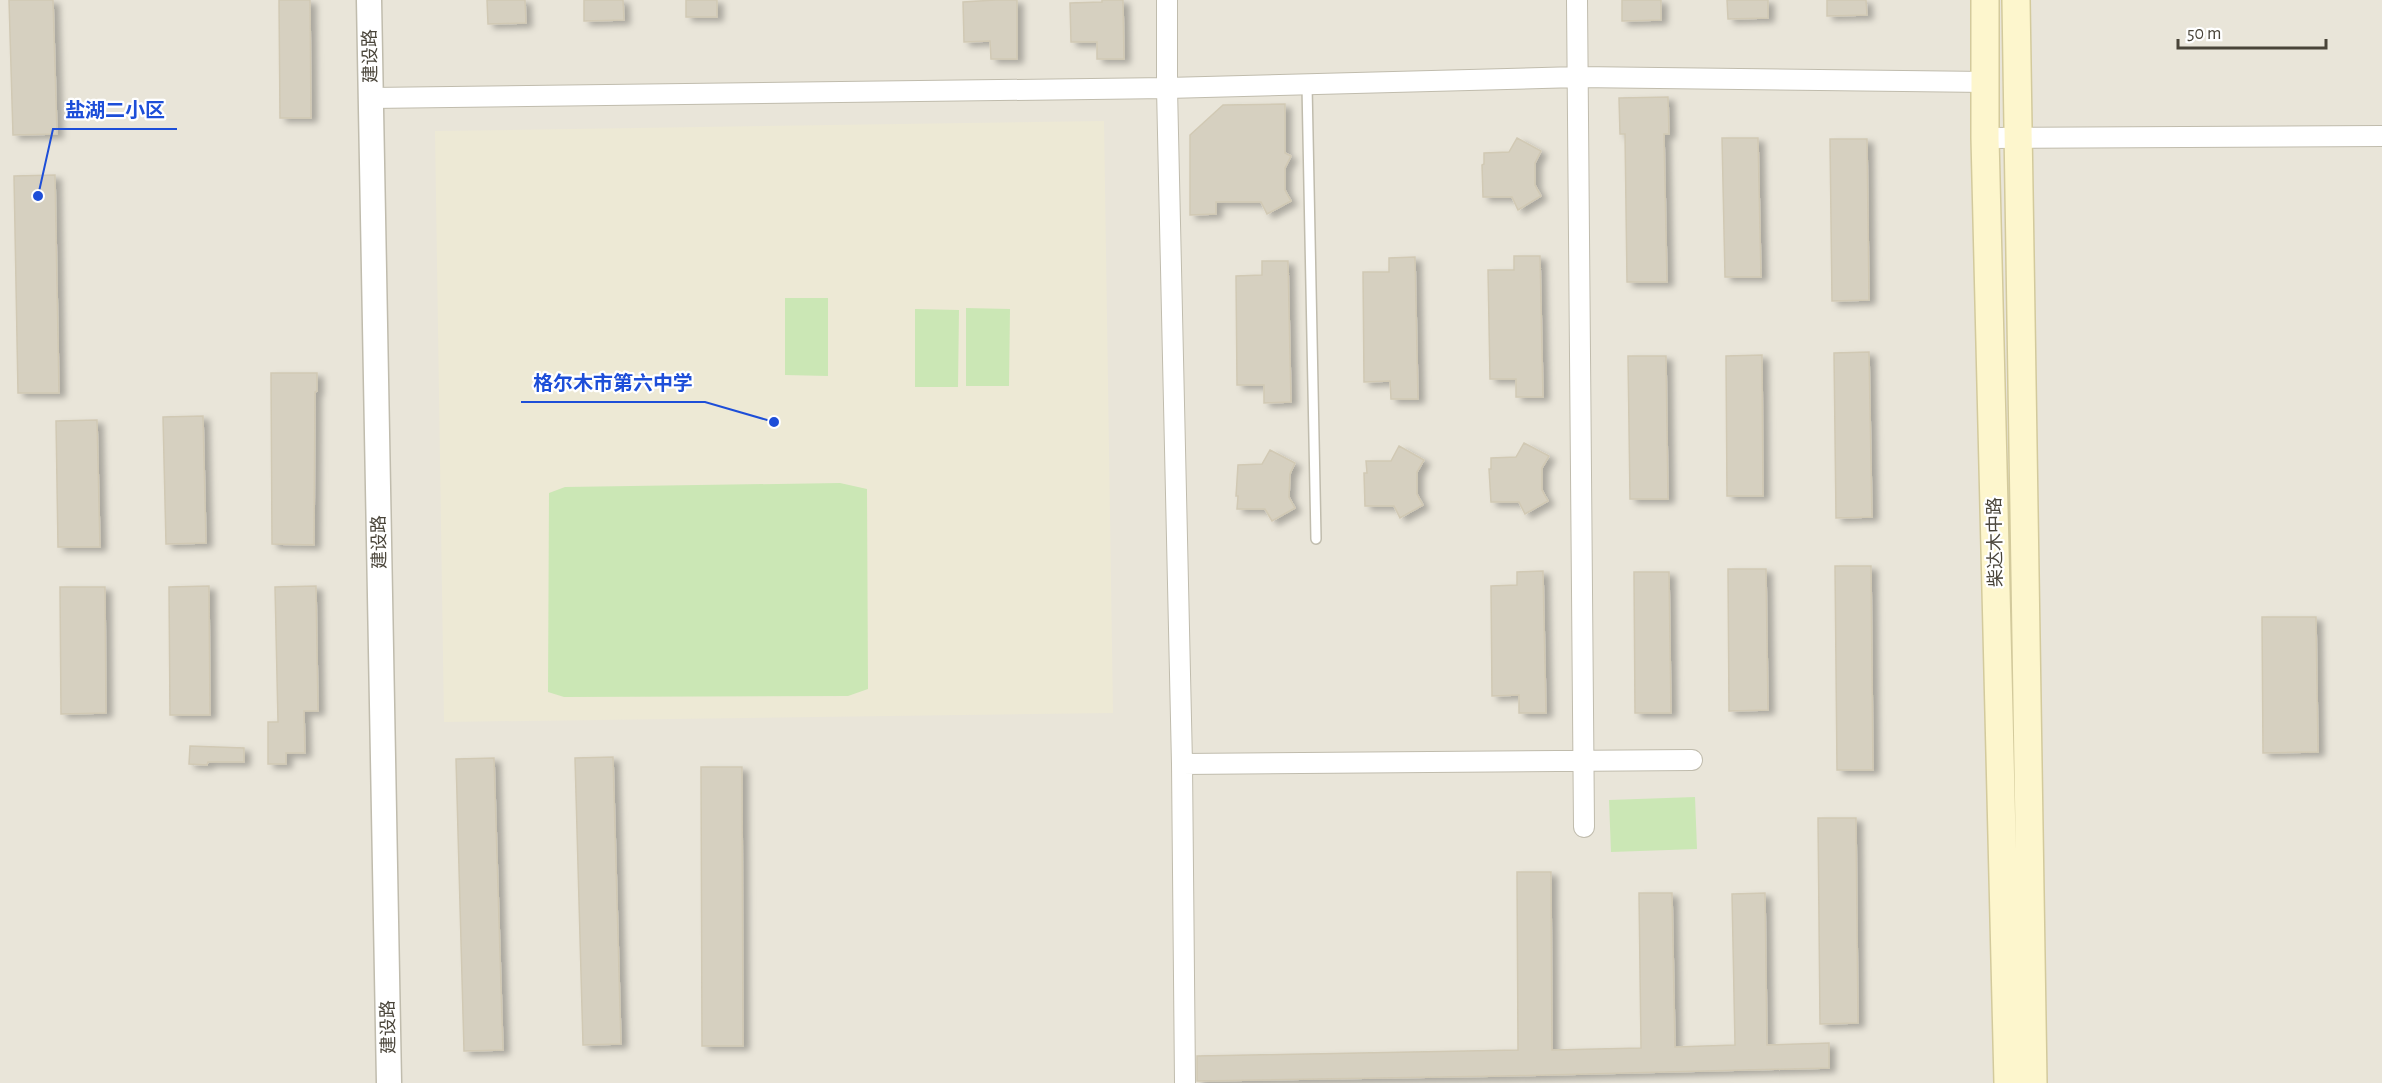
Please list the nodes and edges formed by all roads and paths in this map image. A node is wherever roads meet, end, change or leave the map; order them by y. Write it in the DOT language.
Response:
graph roads {
  1 [pos="369,0"];
  2 [pos="1167,0"];
  3 [pos="1577,0"];
  4 [pos="1985,0"];
  5 [pos="2016,0"];
  6 [pos="1578,77"];
  7 [pos="1986,82"];
  8 [pos="1307,85"];
  9 [pos="1167,88"];
  10 [pos="371,98"];
  11 [pos="2018,136"];
  12 [pos="2382,136"];
  13 [pos="1985,138"];
  14 [pos="1316,539"];
  15 [pos="1692,760"];
  16 [pos="1584,761"];
  17 [pos="1182,764"];
  18 [pos="1584,826"];
  19 [pos="389,1083"];
  20 [pos="1185,1083"];
  21 [pos="2008,1083"];
  22 [pos="2033,1083"];
  1 -- 10 [label="street, 建设路"];
  2 -- 9 [label="street"];
  3 -- 6 [label="street"];
  4 -- 7 [label="main road, 柴达木中路"];
  5 -- 11 [label="main road, 柴达木中路"];
  6 -- 7 [label="street"];
  6 -- 8 [label="street"];
  6 -- 16 [label="street"];
  7 -- 13 [label="main road, 柴达木中路"];
  8 -- 9 [label="street"];
  8 -- 14 [label="lane"];
  9 -- 10 [label="street"];
  9 -- 17 [label="street"];
  10 -- 19 [label="street, 建设路"];
  11 -- 12 [label="street"];
  11 -- 13 [label="street"];
  11 -- 22 [label="main road, 柴达木中路"];
  13 -- 21 [label="main road, 柴达木中路"];
  15 -- 16 [label="street"];
  16 -- 17 [label="street"];
  16 -- 18 [label="street"];
  17 -- 20 [label="street"];
}
